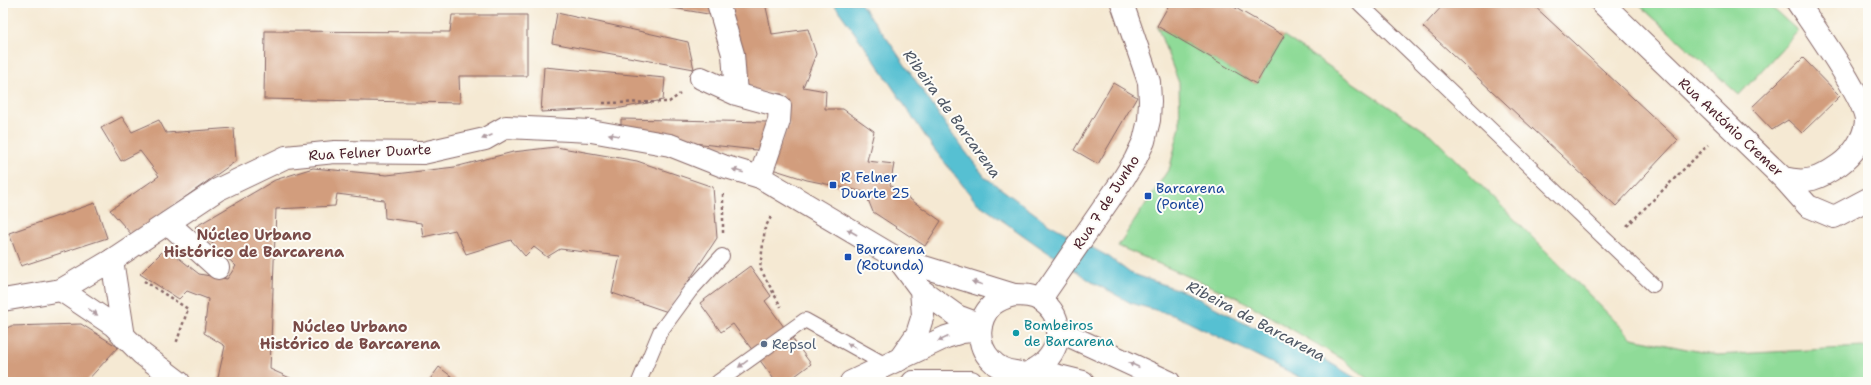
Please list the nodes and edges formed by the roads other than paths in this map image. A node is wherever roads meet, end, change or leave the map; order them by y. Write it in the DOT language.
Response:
graph roads {
  1 [pos="718,3"];
  2 [pos="1122,3"];
  3 [pos="1360,3"];
  4 [pos="1602,3"];
  5 [pos="1798,3"];
  6 [pos="701,78"];
  7 [pos="736,94"];
  8 [pos="760,177"];
  9 [pos="1783,178"];
  10 [pos="1868,199"];
  11 [pos="168,223"];
  12 [pos="118,256"];
  13 [pos="722,256"];
  14 [pos="898,259"];
  15 [pos="218,268"];
  16 [pos="1653,285"];
  17 [pos="61,290"];
  18 [pos="921,290"];
  19 [pos="1014,295"];
  20 [pos="3,300"];
  21 [pos="1040,300"];
  22 [pos="981,328"];
  23 [pos="1059,331"];
  24 [pos="124,336"];
  25 [pos="893,362"];
  26 [pos="1027,371"];
  27 [pos="172,377"];
  28 [pos="639,382"];
  29 [pos="718,382"];
  30 [pos="850,382"];
  31 [pos="913,382"];
  32 [pos="971,382"];
  33 [pos="975,382"];
  34 [pos="1083,382"];
  35 [pos="1169,382"];
  1 -- 7 [label="street"];
  2 -- 21 [label="street, Rua 7 de Junho"];
  3 -- 16 [label="lane"];
  4 -- 9 [label="street, Rua António Cremer"];
  5 -- 9 [label="street, Rua António Cremer"];
  6 -- 7 [label="street"];
  7 -- 8 [label="street"];
  8 -- 11 [label="street, Rua Felner Duarte, one-way"];
  14 -- 8 [label="street, Rua Felner Duarte, one-way"];
  9 -- 10 [label="street"];
  11 -- 12 [label="street, Rua Felner Duarte"];
  11 -- 15 [label="street"];
  12 -- 17 [label="street, Rua Felner Duarte"];
  12 -- 24 [label="street"];
  13 -- 28 [label="lane"];
  14 -- 18 [label="street, Rua Felner Duarte"];
  19 -- 14 [label="street, Rua Felner Duarte, one-way"];
  17 -- 20 [label="street"];
  17 -- 24 [label="street, one-way"];
  18 -- 22 [label="street, Rua Felner Duarte"];
  18 -- 25 [label="street"];
  19 -- 21 [label="street"];
  19 -- 22 [label="street"];
  21 -- 23 [label="street"];
  22 -- 25 [label="street, one-way"];
  22 -- 26 [label="street"];
  23 -- 26 [label="street"];
  35 -- 23 [label="street, one-way"];
  24 -- 27 [label="street"];
  25 -- 29 [label="lane, one-way"];
  25 -- 30 [label="street"];
  26 -- 33 [label="street"];
  26 -- 34 [label="street"];
  31 -- 32 [label="street"];
}
